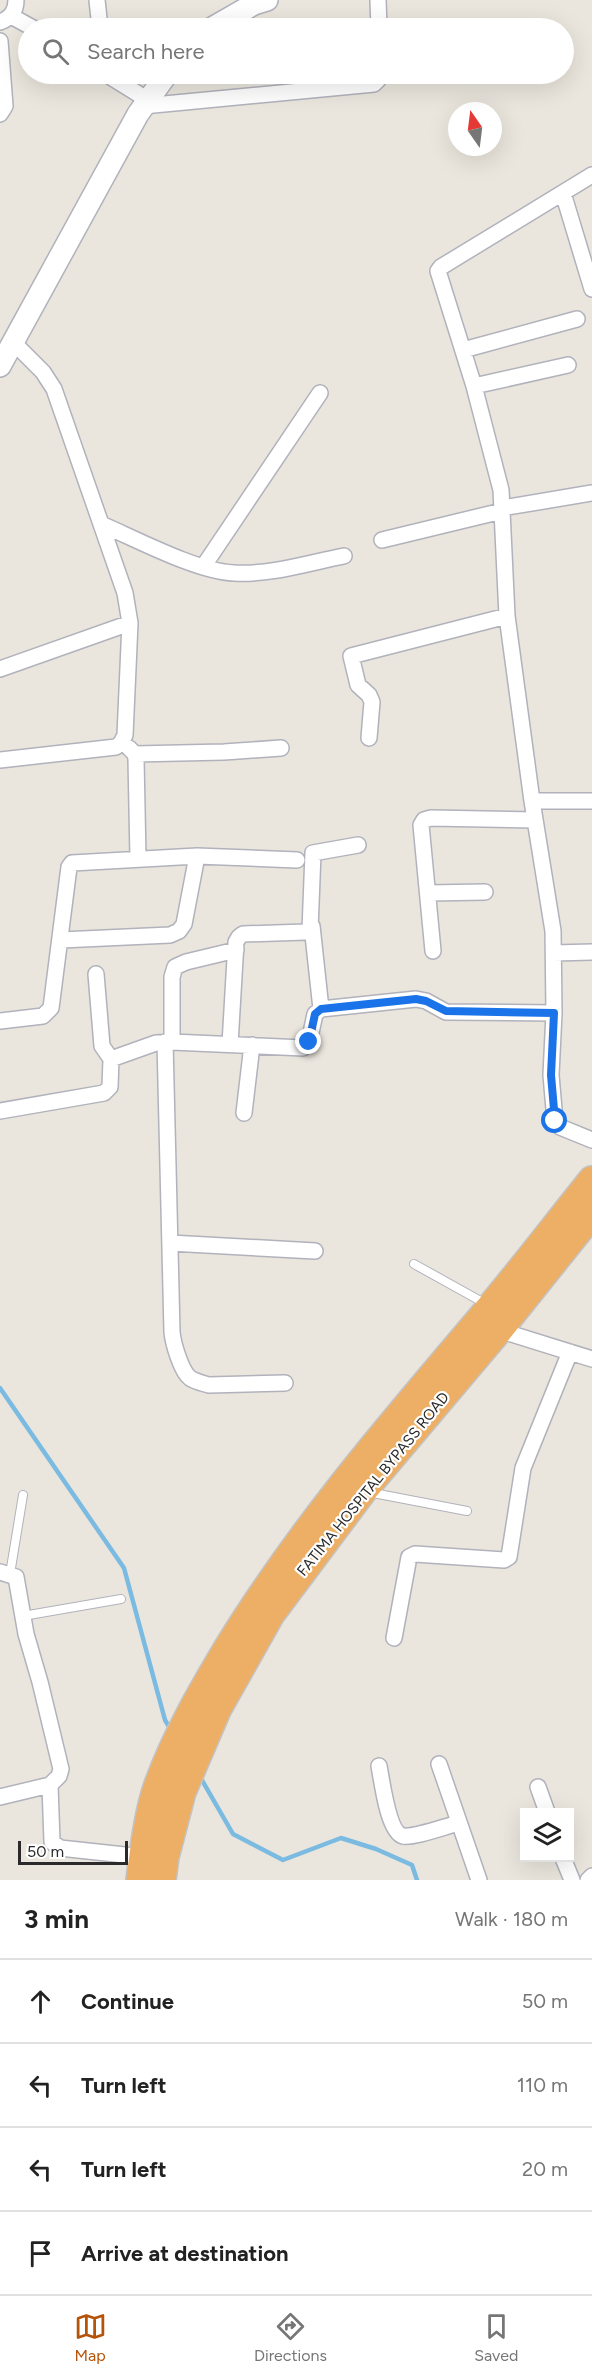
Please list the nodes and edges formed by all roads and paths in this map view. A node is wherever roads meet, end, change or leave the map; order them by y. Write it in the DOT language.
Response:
graph roads {
  1 [pos="16,0"];
  2 [pos="97,0"];
  3 [pos="378,0"];
  4 [pos="259,1"];
  5 [pos="99,18"];
  6 [pos="229,18"];
  7 [pos="379,18"];
  8 [pos="5,19"];
  9 [pos="0,41"];
  10 [pos="120,84"];
  11 [pos="159,84"];
  12 [pos="374,84"];
  13 [pos="146,103"];
  14 [pos="0,114"];
  15 [pos="592,175"];
  16 [pos="563,193"];
  17 [pos="592,289"];
  18 [pos="577,319"];
  19 [pos="13,342"];
  20 [pos="463,350"];
  21 [pos="568,365"];
  22 [pos="0,366"];
  23 [pos="474,386"];
  24 [pos="320,393"];
  25 [pos="592,493"];
  26 [pos="502,510"];
  27 [pos="101,524"];
  28 [pos="382,540"];
  29 [pos="344,556"];
  30 [pos="203,567"];
  31 [pos="507,616"];
  32 [pos="130,623"];
  33 [pos="0,669"];
  34 [pos="369,738"];
  35 [pos="122,743"];
  36 [pos="282,748"];
  37 [pos="135,754"];
  38 [pos="0,760"];
  39 [pos="532,801"];
  40 [pos="592,801"];
  41 [pos="535,820"];
  42 [pos="358,845"];
  43 [pos="197,856"];
  44 [pos="138,858"];
  45 [pos="297,860"];
  46 [pos="485,891"];
  47 [pos="428,892"];
  48 [pos="312,926"];
  49 [pos="61,940"];
  50 [pos="236,950"];
  51 [pos="434,951"];
  52 [pos="592,952"];
  53 [pos="554,953"];
  54 [pos="96,974"];
  55 [pos="321,1009"];
  56 [pos="554,1013"];
  57 [pos="0,1021"];
  58 [pos="168,1042"];
  59 [pos="230,1044"];
  60 [pos="252,1045"];
  61 [pos="111,1059"];
  62 [pos="0,1111"];
  63 [pos="244,1113"];
  64 [pos="592,1140"];
  65 [pos="592,1180"];
  66 [pos="592,1214"];
  67 [pos="170,1243"];
  68 [pos="315,1251"];
  69 [pos="414,1264"];
  70 [pos="495,1318"];
  71 [pos="570,1352"];
  72 [pos="592,1359"];
  73 [pos="285,1383"];
  74 [pos="363,1491"];
  75 [pos="23,1495"];
  76 [pos="467,1511"];
  77 [pos="5,1573"];
  78 [pos="121,1599"];
  79 [pos="23,1617"];
  80 [pos="394,1638"];
  81 [pos="206,1707"];
  82 [pos="439,1764"];
  83 [pos="379,1766"];
  84 [pos="50,1785"];
  85 [pos="538,1787"];
  86 [pos="170,1788"];
  87 [pos="0,1797"];
  88 [pos="546,1808"];
  89 [pos="459,1823"];
  90 [pos="565,1862"];
  91 [pos="142,1868"];
  92 [pos="592,1876"];
  93 [pos="162,1880"];
  94 [pos="479,1880"];
  95 [pos="572,1880"];
  96 [pos="588,1880"];
  1 -- 8 [label="street"];
  2 -- 5 [label="street"];
  3 -- 7 [label="street"];
  4 -- 6 [label="main road"];
  9 -- 14 [label="street"];
  10 -- 13 [label="street"];
  11 -- 13 [label="main road"];
  12 -- 13 [label="street"];
  13 -- 19 [label="main road"];
  15 -- 16 [label="street"];
  16 -- 17 [label="street"];
  16 -- 20 [label="street"];
  18 -- 20 [label="street"];
  19 -- 22 [label="main road"];
  19 -- 27 [label="street"];
  20 -- 23 [label="street"];
  21 -- 23 [label="street"];
  23 -- 26 [label="street"];
  24 -- 30 [label="street"];
  25 -- 26 [label="street"];
  26 -- 28 [label="street"];
  26 -- 31 [label="street"];
  27 -- 30 [label="street"];
  27 -- 32 [label="street"];
  29 -- 30 [label="street"];
  31 -- 34 [label="street"];
  31 -- 39 [label="street"];
  32 -- 33 [label="street"];
  32 -- 35 [label="street"];
  35 -- 37 [label="street"];
  35 -- 38 [label="street"];
  36 -- 37 [label="street"];
  37 -- 44 [label="street"];
  39 -- 40 [label="street"];
  39 -- 41 [label="street"];
  41 -- 47 [label="street"];
  41 -- 53 [label="street"];
  42 -- 48 [label="street"];
  43 -- 44 [label="street"];
  43 -- 45 [label="street"];
  43 -- 49 [label="street"];
  44 -- 49 [label="street"];
  46 -- 47 [label="street"];
  47 -- 51 [label="street"];
  48 -- 50 [label="street"];
  48 -- 55 [label="street"];
  49 -- 57 [label="street"];
  50 -- 58 [label="street"];
  50 -- 59 [label="street"];
  52 -- 53 [label="street"];
  53 -- 56 [label="street"];
  54 -- 61 [label="street"];
  55 -- 56 [label="street"];
  55 -- 60 [label="street"];
  56 -- 64 [label="street"];
  58 -- 59 [label="street"];
  58 -- 61 [label="street"];
  58 -- 67 [label="street"];
  59 -- 60 [label="street"];
  60 -- 63 [label="street"];
  61 -- 62 [label="street"];
  65 -- 70 [label="highway, FATIMA HOSPITAL BYPASS ROAD"];
  66 -- 70 [label="highway, FATIMA HOSPITAL BYPASS ROAD"];
  67 -- 68 [label="street"];
  67 -- 73 [label="street"];
  69 -- 70 [label="lane"];
  70 -- 71 [label="street"];
  70 -- 74 [label="highway, FATIMA HOSPITAL BYPASS ROAD"];
  70 -- 81 [label="highway, FATIMA HOSPITAL BYPASS ROAD"];
  71 -- 72 [label="street"];
  71 -- 80 [label="street"];
  74 -- 76 [label="lane"];
  74 -- 81 [label="highway, FATIMA HOSPITAL BYPASS ROAD"];
  75 -- 77 [label="lane"];
  77 -- 79 [label="street"];
  78 -- 79 [label="lane"];
  79 -- 84 [label="street"];
  81 -- 86 [label="highway"];
  82 -- 89 [label="street"];
  83 -- 89 [label="street"];
  84 -- 87 [label="street"];
  84 -- 91 [label="street"];
  85 -- 88 [label="street"];
  86 -- 91 [label="highway"];
  86 -- 93 [label="highway"];
  89 -- 94 [label="street"];
  90 -- 95 [label="street"];
  92 -- 96 [label="street"];
}
